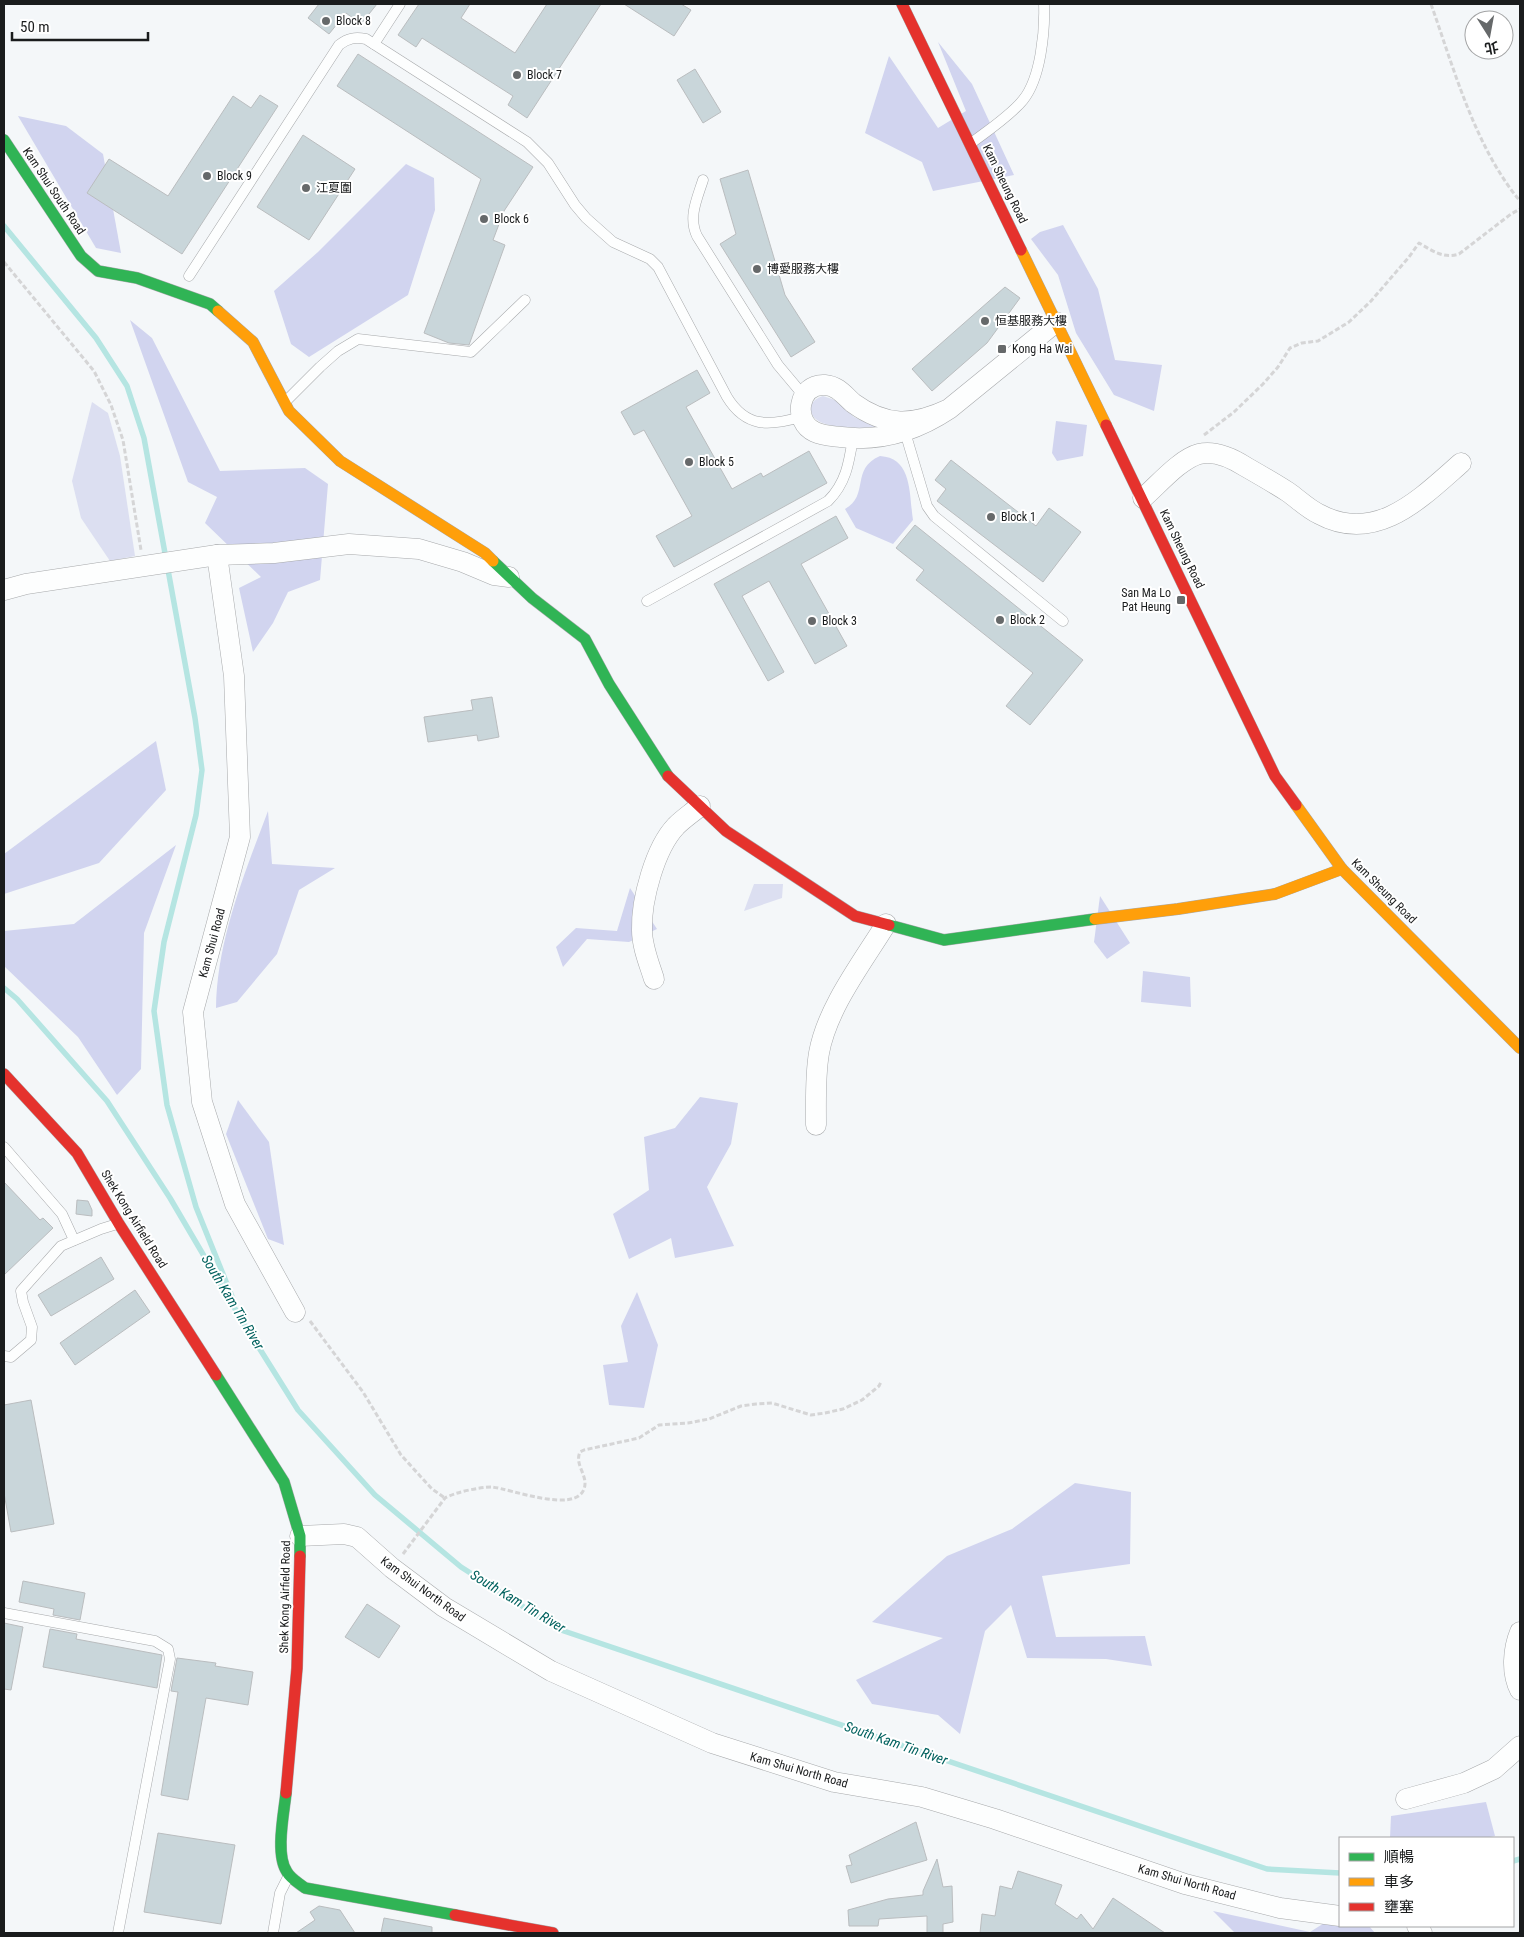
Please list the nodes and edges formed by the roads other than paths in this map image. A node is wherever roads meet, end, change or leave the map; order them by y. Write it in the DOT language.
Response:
graph roads {
  1 [pos="400,4"];
  2 [pos="902,4"];
  3 [pos="1044,4"];
  4 [pos="374,44"];
  5 [pos="4,140"];
  6 [pos="970,144"];
  7 [pos="702,180"];
  8 [pos="189,276"];
  9 [pos="525,300"];
  10 [pos="1056,322"];
  11 [pos="804,396"];
  12 [pos="285,402"];
  13 [pos="949,409"];
  14 [pos="801,417"];
  15 [pos="905,432"];
  16 [pos="853,438"];
  17 [pos="1461,463"];
  18 [pos="1142,498"];
  19 [pos="217,555"];
  20 [pos="511,578"];
  21 [pos="4,590"];
  22 [pos="647,601"];
  23 [pos="1063,621"];
  24 [pos="700,806"];
  25 [pos="1342,869"];
  26 [pos="886,924"];
  27 [pos="654,979"];
  28 [pos="1520,1048"];
  29 [pos="4,1074"];
  30 [pos="816,1125"];
  31 [pos="4,1147"];
  32 [pos="119,1224"];
  33 [pos="74,1240"];
  34 [pos="296,1312"];
  35 [pos="4,1356"];
  36 [pos="300,1536"];
  37 [pos="4,1613"];
  38 [pos="1520,1632"];
  39 [pos="1520,1690"];
  40 [pos="1520,1746"];
  41 [pos="1406,1799"];
  42 [pos="289,1876"];
  43 [pos="1339,1916"];
  44 [pos="118,1933"];
  45 [pos="273,1933"];
  46 [pos="553,1933"];
  1 -- 4 [label="lane"];
  2 -- 6 [label="street, Kam Sheung Road"];
  3 -- 6 [label="lane"];
  4 -- 8 [label="lane"];
  4 -- 14 [label="lane"];
  5 -- 12 [label="street, Kam Shui South Road"];
  6 -- 10 [label="street, Kam Sheung Road"];
  7 -- 11 [label="lane"];
  9 -- 12 [label="lane"];
  10 -- 13 [label="street"];
  10 -- 18 [label="street, Kam Sheung Road"];
  11 -- 13 [label="street"];
  11 -- 14 [label="street"];
  12 -- 20 [label="street, Kam Shui South Road"];
  13 -- 15 [label="street"];
  14 -- 16 [label="street"];
  15 -- 16 [label="street"];
  15 -- 23 [label="lane"];
  16 -- 22 [label="lane"];
  17 -- 18 [label="street"];
  18 -- 25 [label="street, Kam Sheung Road"];
  19 -- 20 [label="street"];
  19 -- 21 [label="street"];
  19 -- 34 [label="street, Kam Shui Road"];
  20 -- 24 [label="street, Kam Shui South Road"];
  24 -- 26 [label="street, Kam Shui South Road"];
  24 -- 27 [label="street"];
  25 -- 26 [label="street, Kam Shui South Road"];
  25 -- 28 [label="street, Kam Sheung Road"];
  26 -- 30 [label="street"];
  29 -- 32 [label="street, Shek Kong Airfield Road"];
  31 -- 33 [label="lane"];
  32 -- 33 [label="lane"];
  32 -- 36 [label="street, Shek Kong Airfield Road"];
  33 -- 35 [label="lane"];
  36 -- 42 [label="street, Shek Kong Airfield Road"];
  36 -- 43 [label="street, Kam Shui North Road"];
  37 -- 44 [label="lane"];
  38 -- 39 [label="street"];
  40 -- 41 [label="street"];
  42 -- 45 [label="lane"];
  42 -- 46 [label="street"];
}
